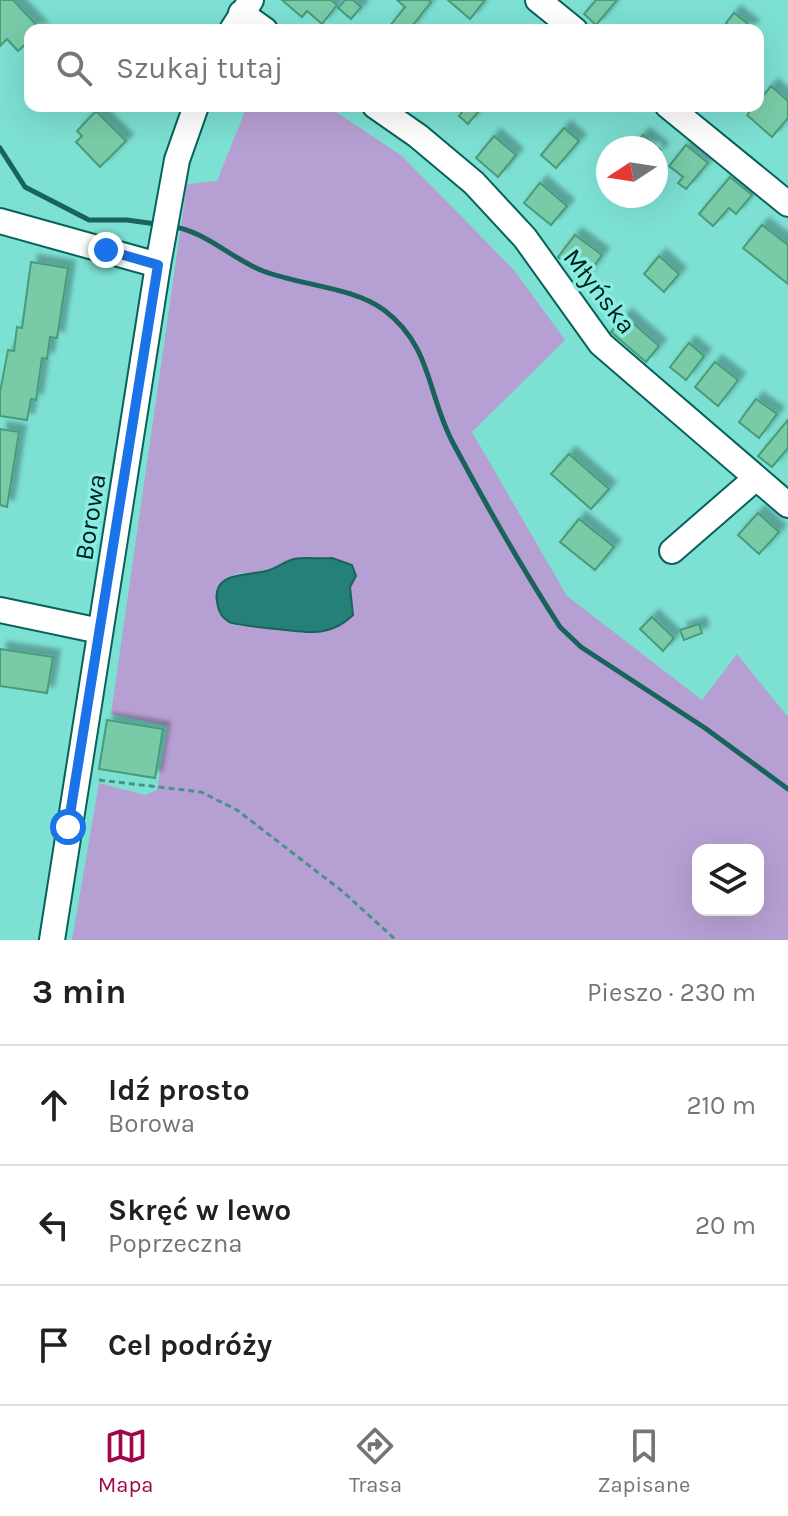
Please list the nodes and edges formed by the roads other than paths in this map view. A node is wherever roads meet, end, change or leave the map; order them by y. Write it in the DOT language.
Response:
graph roads {
  1 [pos="538,0"];
  2 [pos="568,24"];
  3 [pos="194,112"];
  4 [pos="384,112"];
  5 [pos="675,112"];
  6 [pos="788,204"];
  7 [pos="0,221"];
  8 [pos="160,255"];
  9 [pos="756,478"];
  10 [pos="788,505"];
  11 [pos="672,551"];
  12 [pos="0,610"];
  13 [pos="100,631"];
  14 [pos="52,940"];
  1 -- 2 [label="street"];
  3 -- 8 [label="street, Borowa"];
  4 -- 9 [label="street, Młyńska"];
  5 -- 6 [label="street"];
  7 -- 8 [label="street"];
  8 -- 13 [label="street, Borowa"];
  9 -- 10 [label="street, Młyńska"];
  9 -- 11 [label="street"];
  12 -- 13 [label="street"];
  13 -- 14 [label="street, Borowa"];
}
